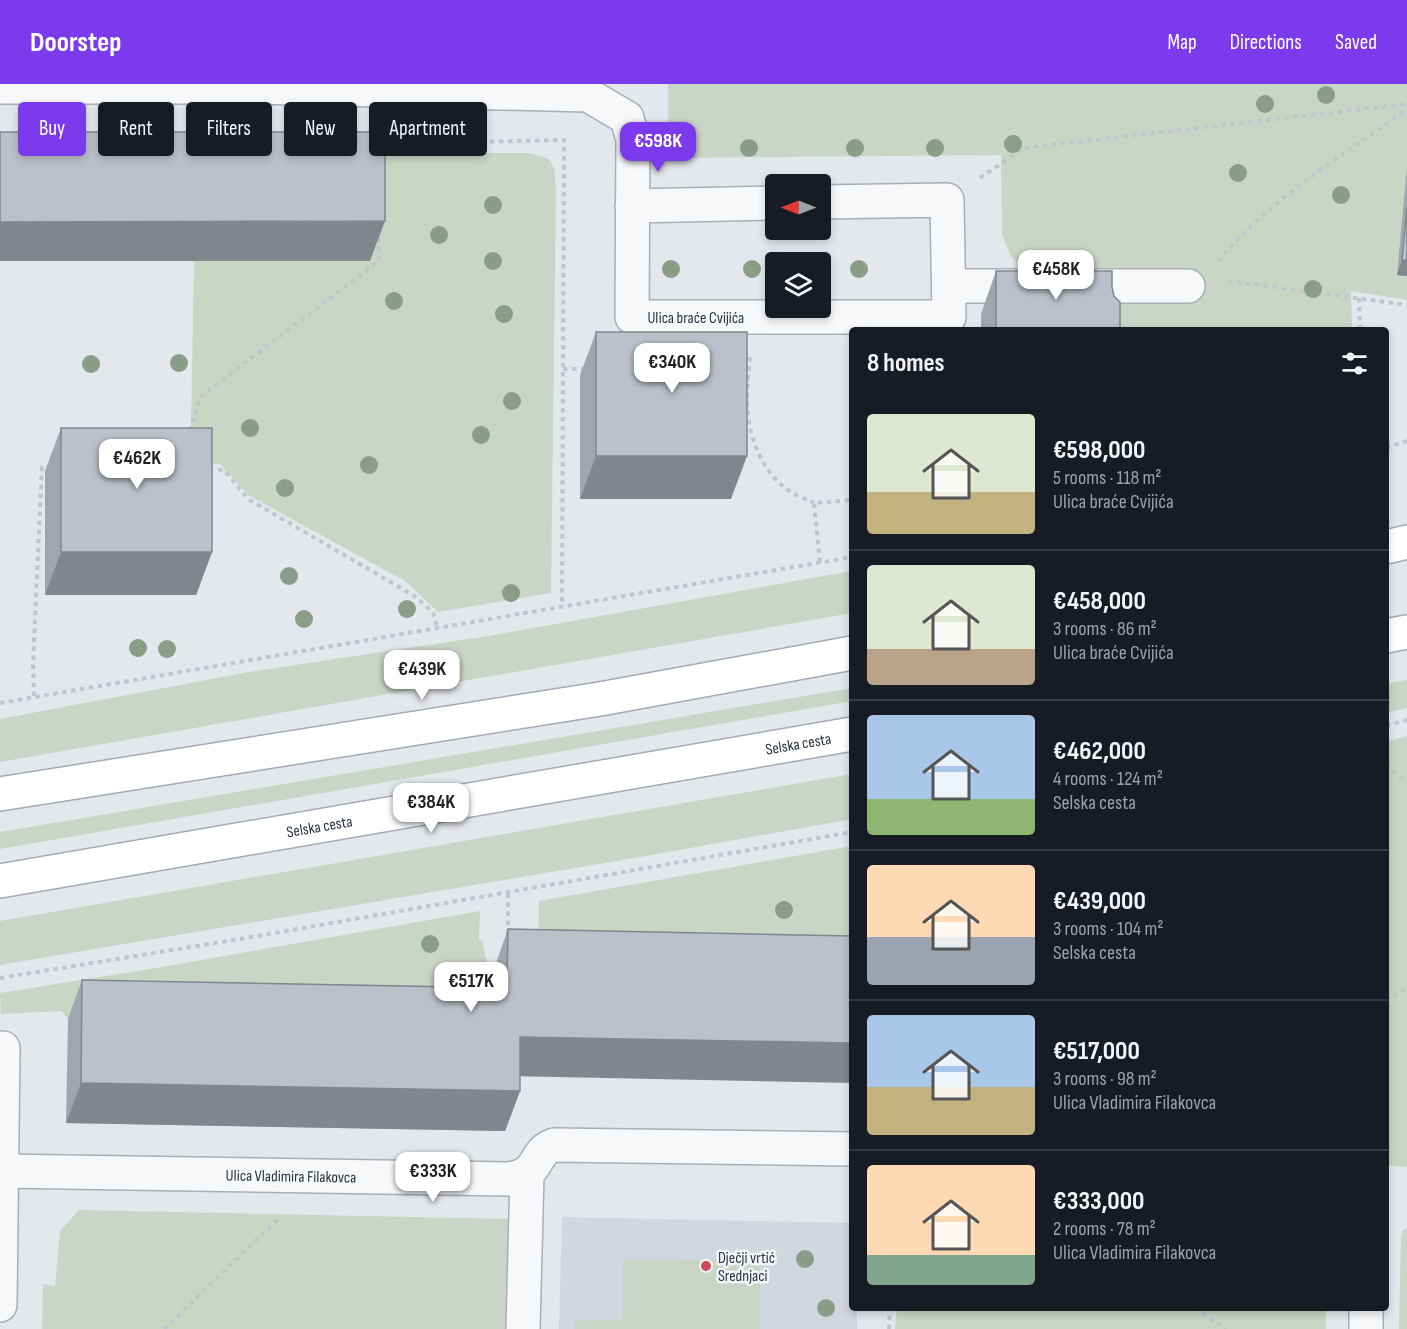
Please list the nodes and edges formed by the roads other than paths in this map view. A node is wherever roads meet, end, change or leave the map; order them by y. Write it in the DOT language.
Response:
graph roads {
  1 [pos="21,86"];
  2 [pos="252,86"];
  3 [pos="831,202"];
  4 [pos="765,203"];
  5 [pos="632,206"];
  6 [pos="1196,282"];
  7 [pos="958,286"];
  8 [pos="1115,287"];
  9 [pos="1115,319"];
  10 [pos="968,327"];
  11 [pos="1407,542"];
  12 [pos="1389,546"];
  13 [pos="1407,632"];
  14 [pos="1389,635"];
  15 [pos="849,654"];
  16 [pos="849,736"];
  17 [pos="0,794"];
  18 [pos="0,880"];
  19 [pos="3,1048"];
  20 [pos="849,1149"];
  21 [pos="2,1171"];
  22 [pos="527,1174"];
  23 [pos="0,1305"];
  24 [pos="1366,1311"];
  25 [pos="523,1329"];
  26 [pos="1366,1329"];
  1 -- 2 [label="street, Ulica braće Cvijića"];
  2 -- 5 [label="street, Ulica braće Cvijića"];
  3 -- 7 [label="street, Ulica braće Cvijića"];
  4 -- 5 [label="street"];
  5 -- 7 [label="street, Ulica braće Cvijića"];
  6 -- 8 [label="street"];
  7 -- 8 [label="street"];
  7 -- 10 [label="street"];
  8 -- 9 [label="street"];
  11 -- 12 [label="main road"];
  13 -- 14 [label="main road"];
  15 -- 17 [label="main road"];
  16 -- 18 [label="main road, Selska cesta"];
  19 -- 21 [label="street"];
  20 -- 22 [label="street"];
  21 -- 22 [label="street, Ulica Vladimira Filakovca"];
  21 -- 23 [label="street"];
  22 -- 25 [label="street"];
  24 -- 26 [label="street"];
}
